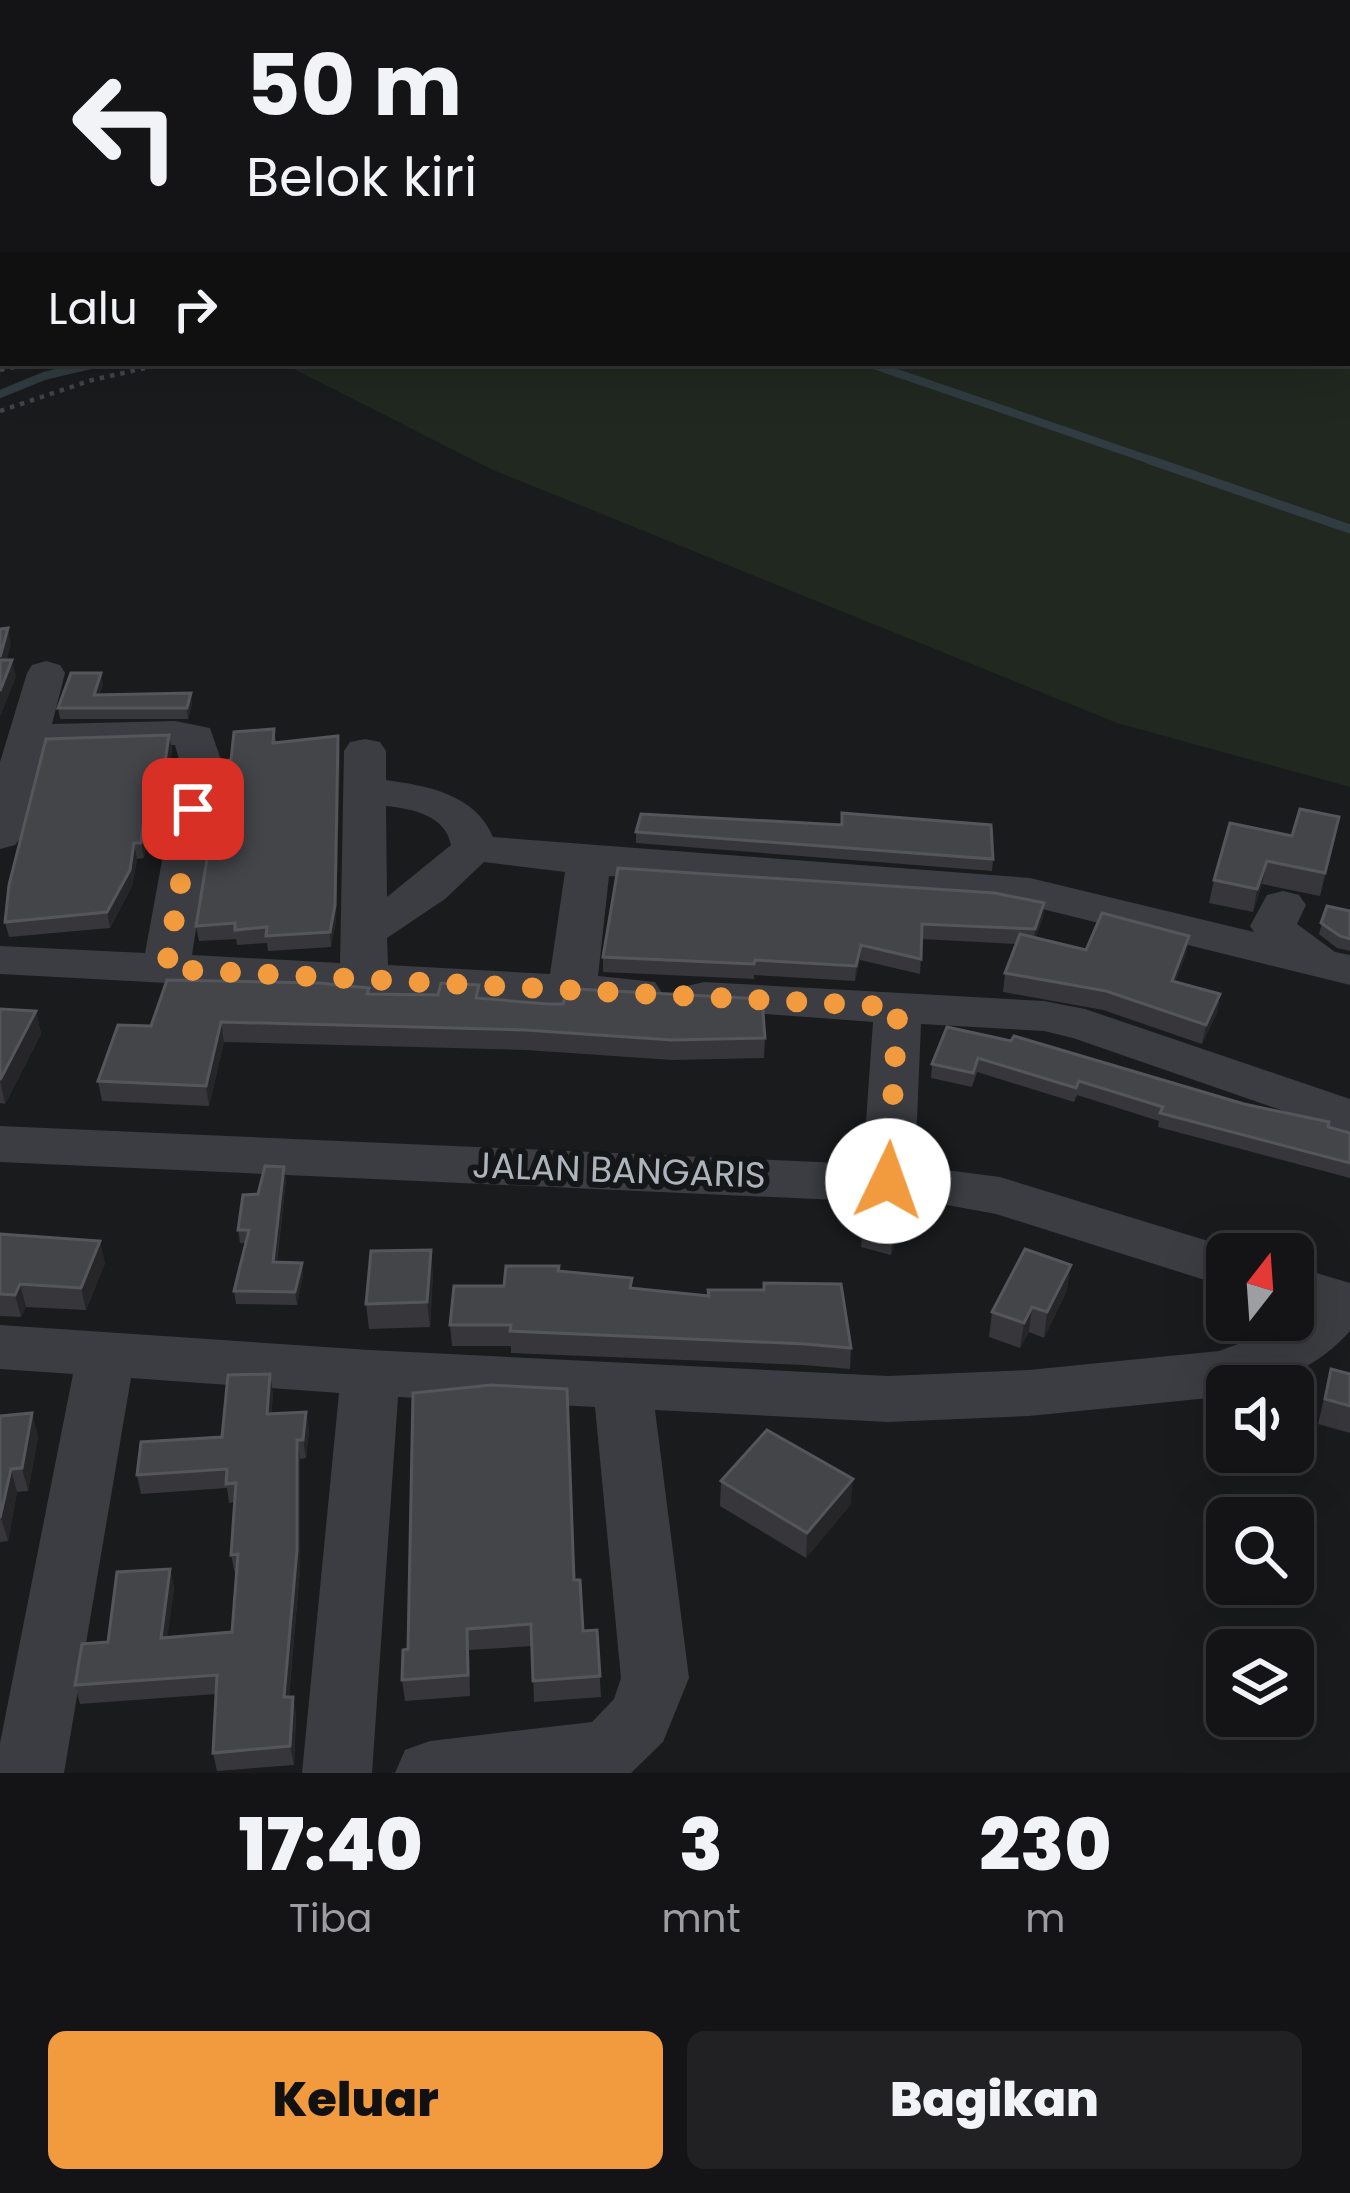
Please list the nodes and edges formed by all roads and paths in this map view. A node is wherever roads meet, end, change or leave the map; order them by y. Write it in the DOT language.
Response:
graph roads {
  1 [pos="155,366"];
  2 [pos="0,411"];
  3 [pos="46,674"];
  4 [pos="28,737"];
  5 [pos="0,836"];
  6 [pos="474,848"];
  7 [pos="589,861"];
  8 [pos="1283,905"];
  9 [pos="365,956"];
  10 [pos="0,960"];
  11 [pos="166,969"];
  12 [pos="1343,969"];
  13 [pos="572,990"];
  14 [pos="898,1007"];
  15 [pos="1350,1117"];
  16 [pos="0,1144"];
  17 [pos="888,1181"];
  18 [pos="1206,1260"];
  19 [pos="1329,1298"];
  20 [pos="0,1347"];
  21 [pos="106,1355"];
  22 [pos="370,1373"];
  23 [pos="622,1384"];
  24 [pos="29,1773"];
  25 [pos="337,1773"];
  26 [pos="430,1773"];
  1 -- 2 [label="path"];
  3 -- 4 [label="street"];
  4 -- 5 [label="street"];
  4 -- 11 [label="street"];
  6 -- 7 [label="street"];
  6 -- 9 [label="street"];
  6 -- 9 [label="street"];
  7 -- 12 [label="street"];
  7 -- 13 [label="street"];
  8 -- 12 [label="street"];
  9 -- 11 [label="street"];
  9 -- 13 [label="street"];
  10 -- 11 [label="street"];
  13 -- 14 [label="street"];
  14 -- 15 [label="street"];
  14 -- 17 [label="street"];
  16 -- 17 [label="street, JALAN BANGARIS"];
  17 -- 18 [label="street, JALAN BANGARIS"];
  19 -- 23 [label="street"];
  20 -- 21 [label="street"];
  21 -- 22 [label="street"];
  21 -- 24 [label="street"];
  22 -- 23 [label="street"];
  22 -- 25 [label="street"];
  23 -- 26 [label="street"];
}
